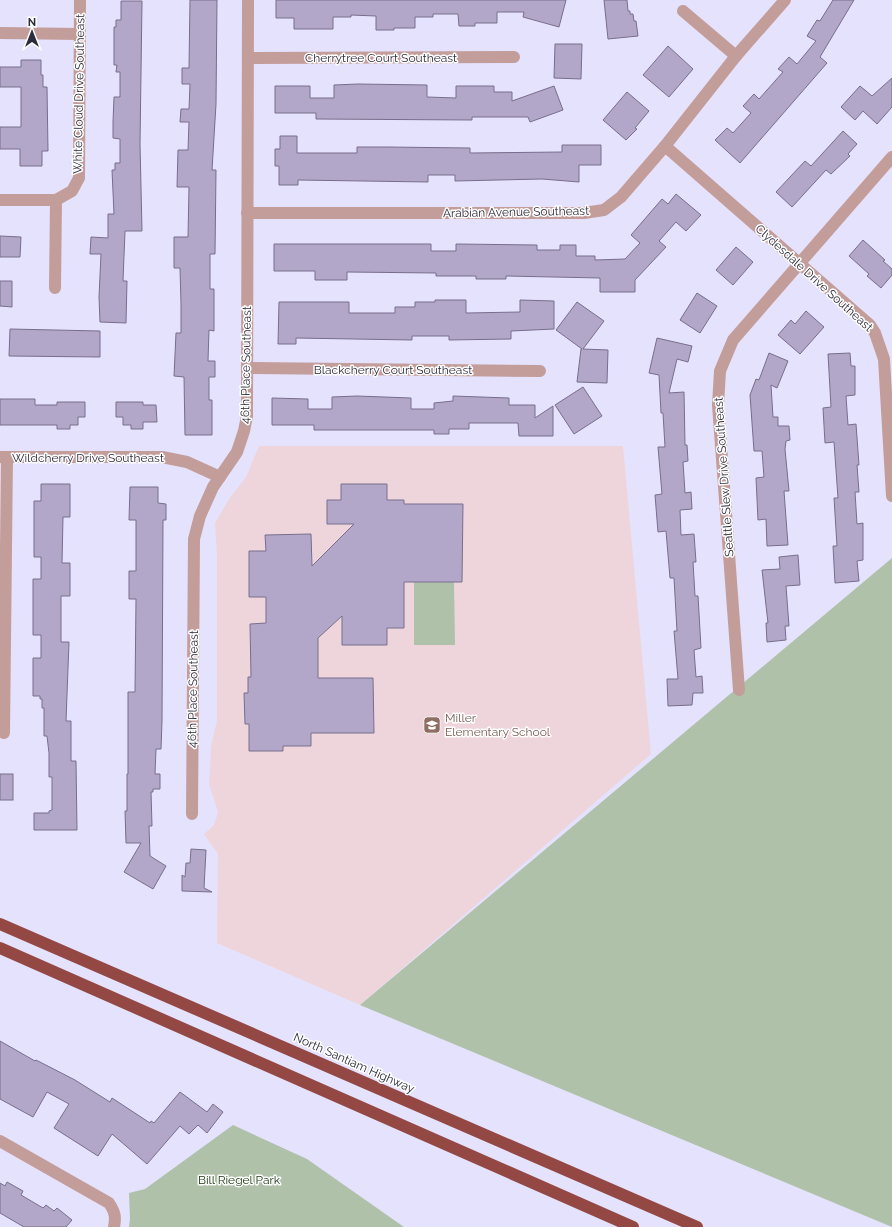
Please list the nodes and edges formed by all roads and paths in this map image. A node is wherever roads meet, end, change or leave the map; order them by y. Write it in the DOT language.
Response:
graph roads {
  1 [pos="80,0"];
  2 [pos="248,0"];
  3 [pos="785,0"];
  4 [pos="683,11"];
  5 [pos="0,33"];
  6 [pos="80,34"];
  7 [pos="736,56"];
  8 [pos="514,57"];
  9 [pos="248,58"];
  10 [pos="665,146"];
  11 [pos="892,157"];
  12 [pos="0,200"];
  13 [pos="56,200"];
  14 [pos="247,213"];
  15 [pos="800,262"];
  16 [pos="55,288"];
  17 [pos="247,368"];
  18 [pos="540,371"];
  19 [pos="3,457"];
  20 [pos="220,477"];
  21 [pos="892,496"];
  22 [pos="739,690"];
  23 [pos="4,733"];
  24 [pos="192,814"];
  25 [pos="0,924"];
  26 [pos="0,948"];
  27 [pos="0,1141"];
  28 [pos="114,1227"];
  29 [pos="633,1227"];
  30 [pos="697,1227"];
  1 -- 6 [label="street, White Cloud Drive Southeast"];
  2 -- 9 [label="street, 46th Place Southeast"];
  3 -- 7 [label="street, Arabian Avenue Southeast"];
  4 -- 7 [label="street"];
  5 -- 6 [label="street"];
  6 -- 13 [label="street, White Cloud Drive Southeast"];
  7 -- 10 [label="street, Arabian Avenue Southeast"];
  8 -- 9 [label="street, Cherrytree Court Southeast"];
  9 -- 14 [label="street, 46th Place Southeast"];
  10 -- 14 [label="street, Arabian Avenue Southeast"];
  10 -- 15 [label="street, Clydesdale Drive Southeast"];
  11 -- 15 [label="street, Seattle Slew Drive Southeast"];
  12 -- 13 [label="street"];
  13 -- 16 [label="street"];
  14 -- 17 [label="street, 46th Place Southeast"];
  15 -- 21 [label="street, Clydesdale Drive Southeast"];
  15 -- 22 [label="street, Seattle Slew Drive Southeast"];
  17 -- 18 [label="street, Blackcherry Court Southeast"];
  17 -- 20 [label="street, 46th Place Southeast"];
  19 -- 20 [label="street, Wildcherry Drive Southeast"];
  19 -- 23 [label="street"];
  20 -- 24 [label="street, 46th Place Southeast"];
  25 -- 30 [label="highway, North Santiam Highway"];
  26 -- 29 [label="highway"];
  27 -- 28 [label="street"];
}
